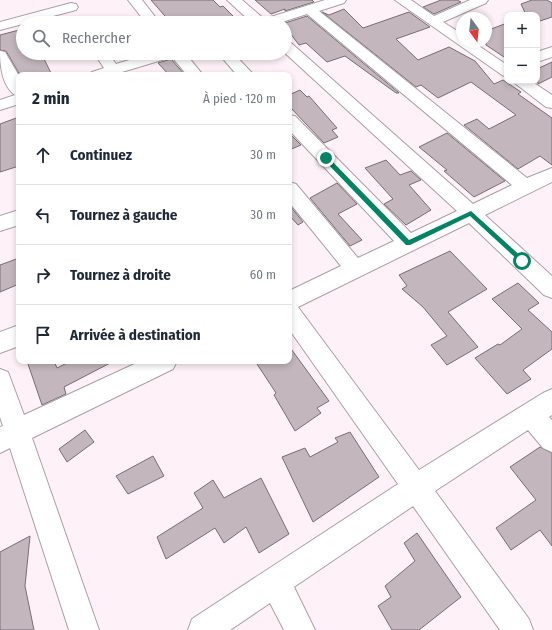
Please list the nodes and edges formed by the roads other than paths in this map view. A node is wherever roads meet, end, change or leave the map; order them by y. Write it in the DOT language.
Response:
graph roads {
  1 [pos="135,0"];
  2 [pos="234,0"];
  3 [pos="339,0"];
  4 [pos="402,0"];
  5 [pos="481,0"];
  6 [pos="72,8"];
  7 [pos="309,9"];
  8 [pos="40,16"];
  9 [pos="148,16"];
  10 [pos="252,16"];
  11 [pos="287,16"];
  12 [pos="433,21"];
  13 [pos="16,22"];
  14 [pos="0,26"];
  15 [pos="456,37"];
  16 [pos="472,48"];
  17 [pos="292,51"];
  18 [pos="552,51"];
  19 [pos="0,56"];
  20 [pos="540,57"];
  21 [pos="106,60"];
  22 [pos="150,60"];
  23 [pos="183,60"];
  24 [pos="232,60"];
  25 [pos="504,70"];
  26 [pos="113,72"];
  27 [pos="117,72"];
  28 [pos="193,72"];
  29 [pos="243,72"];
  30 [pos="524,84"];
  31 [pos="16,85"];
  32 [pos="16,100"];
  33 [pos="552,103"];
  34 [pos="0,105"];
  35 [pos="292,123"];
  36 [pos="550,177"];
  37 [pos="525,186"];
  38 [pos="292,193"];
  39 [pos="471,213"];
  40 [pos="16,218"];
  41 [pos="0,224"];
  42 [pos="408,244"];
  43 [pos="355,270"];
  44 [pos="552,289"];
  45 [pos="292,300"];
  46 [pos="292,315"];
  47 [pos="16,336"];
  48 [pos="0,343"];
  49 [pos="159,364"];
  50 [pos="0,380"];
  51 [pos="542,408"];
  52 [pos="9,436"];
  53 [pos="552,439"];
  54 [pos="417,487"];
  55 [pos="276,583"];
  56 [pos="84,630"];
  57 [pos="203,630"];
  58 [pos="300,630"];
  59 [pos="518,630"];
  1 -- 9 [label="street"];
  2 -- 10 [label="street"];
  3 -- 7 [label="street"];
  4 -- 12 [label="street"];
  5 -- 12 [label="street"];
  6 -- 8 [label="street"];
  7 -- 11 [label="street"];
  7 -- 37 [label="street"];
  12 -- 15 [label="street"];
  13 -- 14 [label="street"];
  16 -- 25 [label="street"];
  17 -- 39 [label="street"];
  18 -- 20 [label="street"];
  19 -- 31 [label="street"];
  21 -- 26 [label="street"];
  22 -- 27 [label="street"];
  23 -- 28 [label="street"];
  24 -- 29 [label="street"];
  30 -- 33 [label="street"];
  32 -- 34 [label="street"];
  35 -- 42 [label="street"];
  36 -- 37 [label="street"];
  37 -- 39 [label="street"];
  38 -- 43 [label="street"];
  39 -- 42 [label="street"];
  39 -- 44 [label="street"];
  40 -- 41 [label="street"];
  42 -- 43 [label="street"];
  43 -- 45 [label="street"];
  46 -- 54 [label="street"];
  47 -- 48 [label="street"];
  49 -- 52 [label="street"];
  50 -- 52 [label="street"];
  51 -- 53 [label="street"];
  51 -- 54 [label="street"];
  52 -- 56 [label="street"];
  54 -- 55 [label="street"];
  54 -- 59 [label="street"];
  55 -- 57 [label="street"];
  55 -- 58 [label="street"];
}
